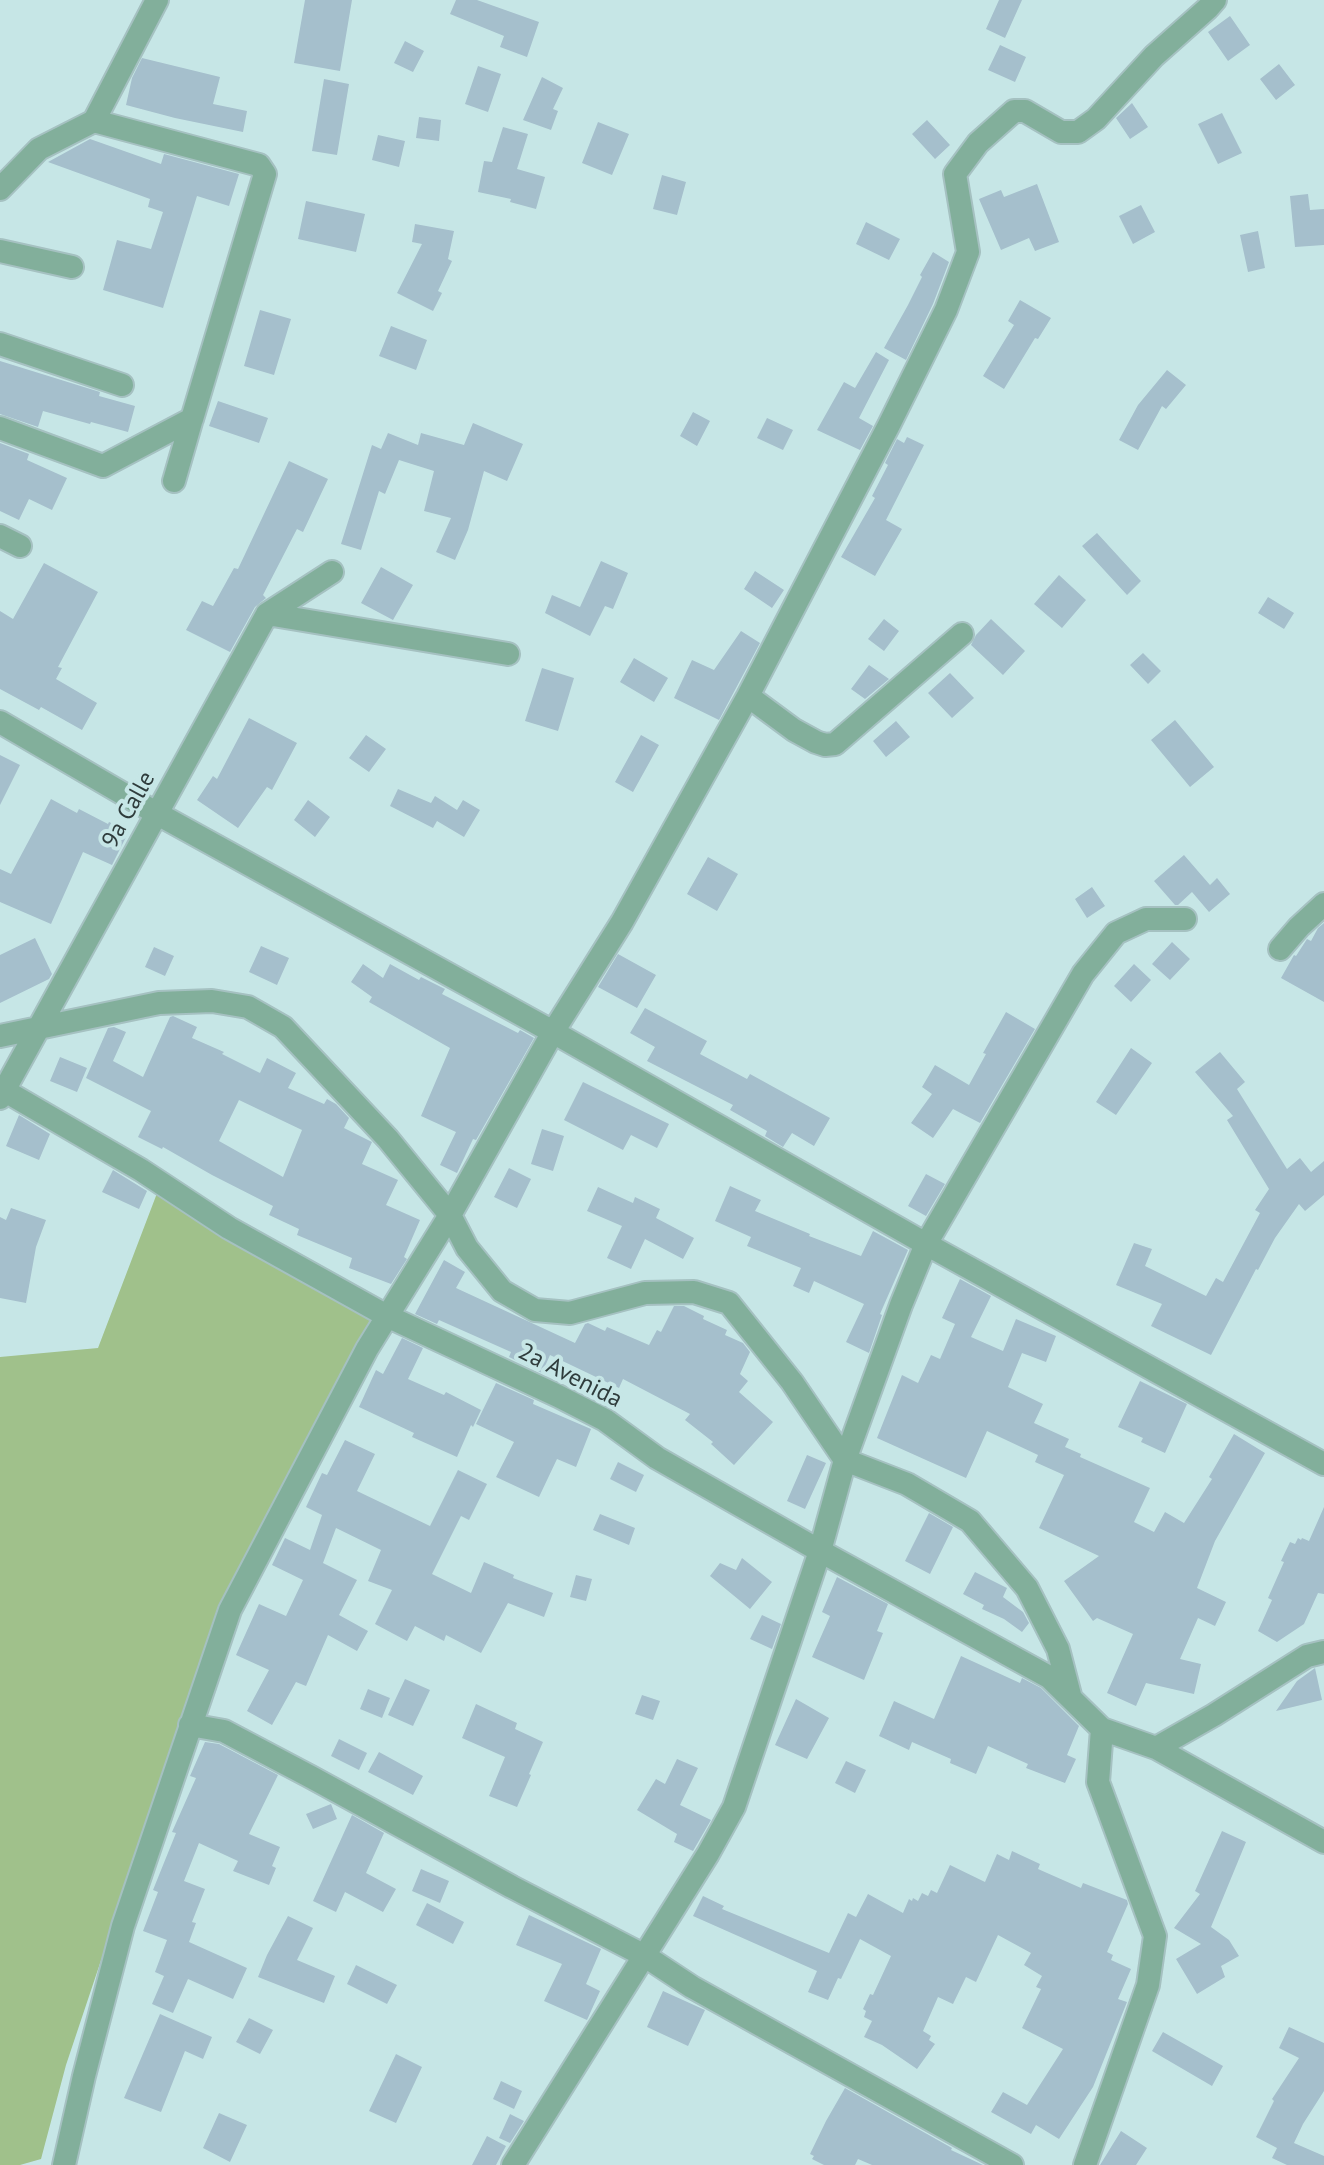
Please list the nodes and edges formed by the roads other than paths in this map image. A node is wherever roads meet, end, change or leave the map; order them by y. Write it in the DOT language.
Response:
graph roads {
  1 [pos="157,0"];
  2 [pos="1215,0"];
  3 [pos="94,121"];
  4 [pos="0,189"];
  5 [pos="0,251"];
  6 [pos="72,267"];
  7 [pos="0,344"];
  8 [pos="122,385"];
  9 [pos="191,422"];
  10 [pos="0,428"];
  11 [pos="174,481"];
  12 [pos="332,572"];
  13 [pos="267,614"];
  14 [pos="962,634"];
  15 [pos="508,654"];
  16 [pos="748,696"];
  17 [pos="0,722"];
  18 [pos="156,813"];
  19 [pos="1324,904"];
  20 [pos="1185,919"];
  21 [pos="1280,949"];
  22 [pos="39,1028"];
  23 [pos="553,1032"];
  24 [pos="0,1036"];
  25 [pos="1,1092"];
  26 [pos="450,1215"];
  27 [pos="926,1244"];
  28 [pos="387,1316"];
  29 [pos="845,1460"];
  30 [pos="1324,1464"];
  31 [pos="820,1551"];
  32 [pos="1324,1652"];
  33 [pos="1070,1697"];
  34 [pos="190,1725"];
  35 [pos="1102,1729"];
  36 [pos="1156,1748"];
  37 [pos="1324,1842"];
  38 [pos="645,1956"];
  39 [pos="64,2165"];
  40 [pos="513,2165"];
  41 [pos="1012,2165"];
  42 [pos="1085,2165"];
  1 -- 3 [label="street"];
  2 -- 16 [label="street"];
  3 -- 4 [label="street"];
  3 -- 9 [label="street"];
  5 -- 6 [label="street"];
  7 -- 8 [label="street"];
  9 -- 10 [label="street"];
  9 -- 11 [label="street"];
  12 -- 13 [label="street, 9a Calle"];
  13 -- 15 [label="street"];
  13 -- 18 [label="street, 9a Calle"];
  14 -- 16 [label="street"];
  16 -- 23 [label="street"];
  17 -- 18 [label="street"];
  18 -- 22 [label="street, 9a Calle"];
  18 -- 23 [label="street"];
  19 -- 21 [label="street"];
  20 -- 27 [label="street"];
  22 -- 24 [label="street"];
  22 -- 25 [label="street, 9a Calle"];
  22 -- 26 [label="street"];
  23 -- 26 [label="street"];
  23 -- 27 [label="street"];
  25 -- 28 [label="street, 2a Avenida"];
  26 -- 28 [label="street"];
  26 -- 29 [label="street"];
  27 -- 29 [label="street"];
  27 -- 30 [label="street"];
  28 -- 31 [label="street, 2a Avenida"];
  28 -- 34 [label="street"];
  29 -- 31 [label="street"];
  29 -- 33 [label="street"];
  31 -- 33 [label="street, 2a Avenida"];
  31 -- 38 [label="street"];
  32 -- 36 [label="street"];
  33 -- 35 [label="street, 2a Avenida"];
  34 -- 38 [label="street"];
  34 -- 39 [label="street"];
  35 -- 36 [label="street"];
  35 -- 42 [label="street"];
  36 -- 37 [label="street"];
  38 -- 40 [label="street"];
  38 -- 41 [label="street"];
}
